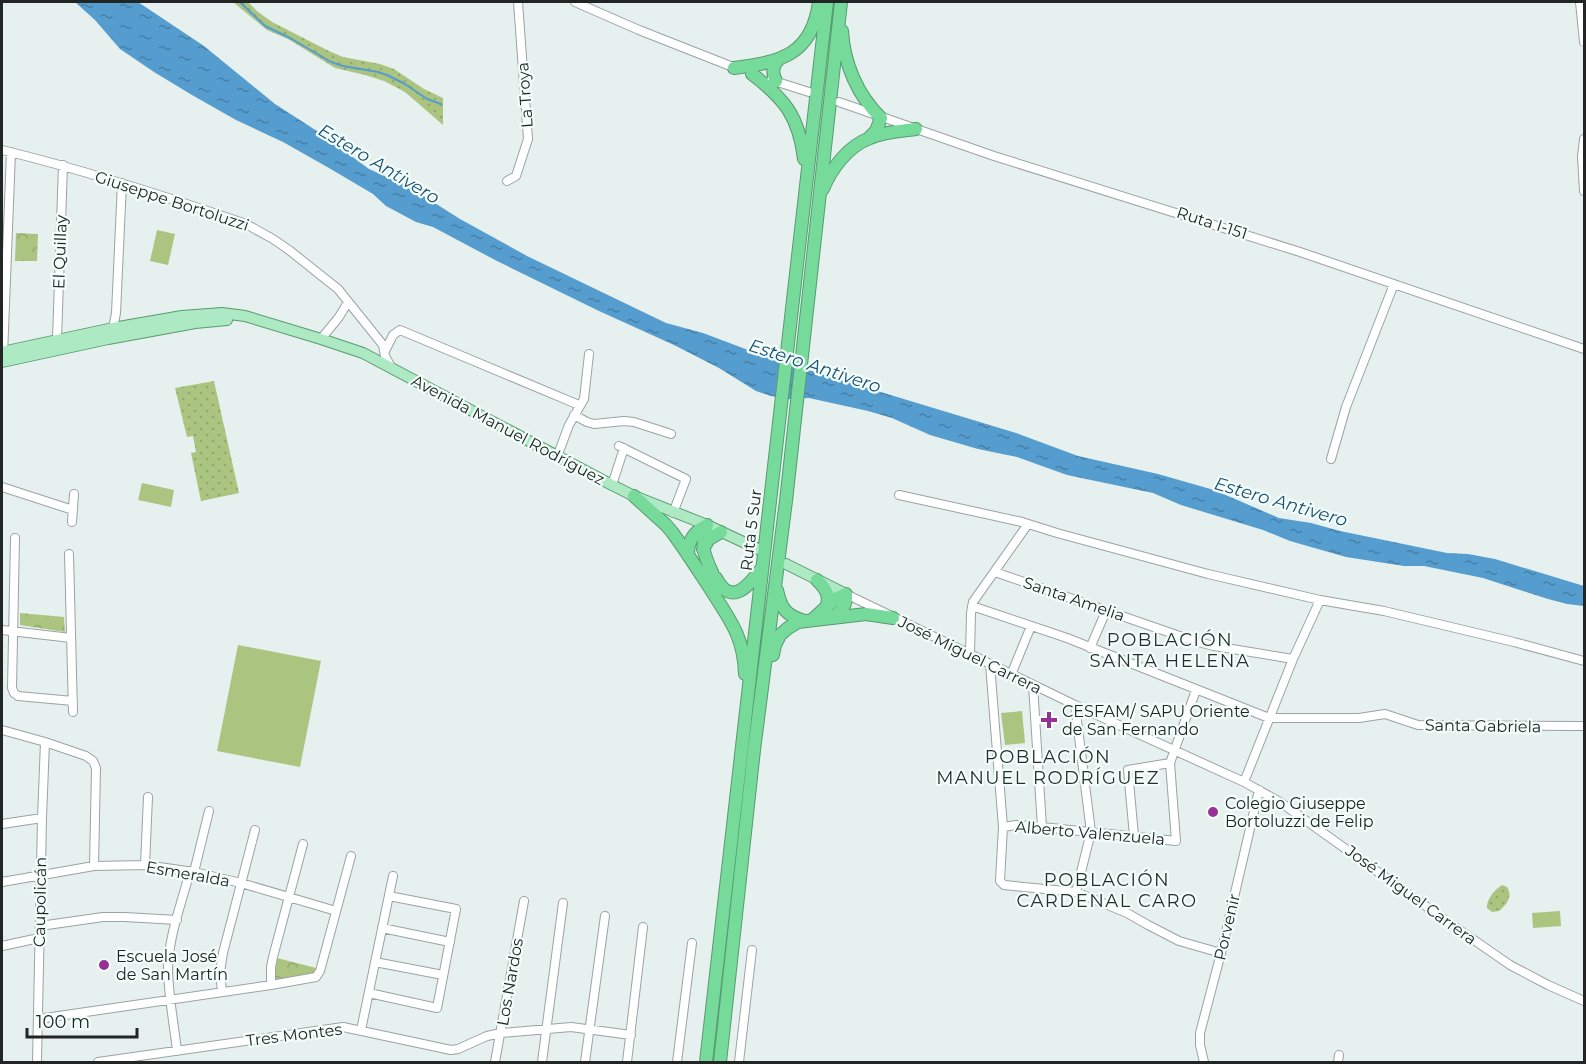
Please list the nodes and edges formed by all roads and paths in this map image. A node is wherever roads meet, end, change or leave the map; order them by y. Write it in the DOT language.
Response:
graph roads {
  1 [pos="518,2"];
  2 [pos="575,2"];
  3 [pos="819,2"];
  4 [pos="827,2"];
  5 [pos="1580,2"];
  6 [pos="841,3"];
  7 [pos="1584,42"];
  8 [pos="778,59"];
  9 [pos="734,68"];
  10 [pos="752,74"];
  11 [pos="776,81"];
  12 [pos="809,92"];
  13 [pos="839,102"];
  14 [pos="881,118"];
  15 [pos="916,129"];
  16 [pos="869,138"];
  17 [pos="1584,139"];
  18 [pos="2,150"];
  19 [pos="11,152"];
  20 [pos="63,165"];
  21 [pos="507,181"];
  22 [pos="122,183"];
  23 [pos="806,190"];
  24 [pos="1584,191"];
  25 [pos="818,202"];
  26 [pos="1394,284"];
  27 [pos="348,302"];
  28 [pos="254,320"];
  29 [pos="113,327"];
  30 [pos="376,337"];
  31 [pos="321,339"];
  32 [pos="64,341"];
  33 [pos="1584,349"];
  34 [pos="385,351"];
  35 [pos="589,354"];
  36 [pos="2,357"];
  37 [pos="376,359"];
  38 [pos="391,367"];
  39 [pos="579,405"];
  40 [pos="574,415"];
  41 [pos="671,434"];
  42 [pos="557,457"];
  43 [pos="1331,459"];
  44 [pos="612,486"];
  45 [pos="2,487"];
  46 [pos="74,494"];
  47 [pos="899,495"];
  48 [pos="634,496"];
  49 [pos="73,510"];
  50 [pos="673,513"];
  51 [pos="72,522"];
  52 [pos="1028,524"];
  53 [pos="707,525"];
  54 [pos="721,532"];
  55 [pos="15,538"];
  56 [pos="758,549"];
  57 [pos="703,550"];
  58 [pos="69,554"];
  59 [pos="688,554"];
  60 [pos="786,564"];
  61 [pos="763,567"];
  62 [pos="995,572"];
  63 [pos="817,580"];
  64 [pos="776,582"];
  65 [pos="846,594"];
  66 [pos="1320,600"];
  67 [pos="972,606"];
  68 [pos="1106,611"];
  69 [pos="828,614"];
  70 [pos="893,618"];
  71 [pos="808,620"];
  72 [pos="1031,626"];
  73 [pos="2,630"];
  74 [pos="13,632"];
  75 [pos="71,638"];
  76 [pos="1090,648"];
  77 [pos="970,655"];
  78 [pos="1293,659"];
  79 [pos="1584,661"];
  80 [pos="990,664"];
  81 [pos="1011,675"];
  82 [pos="1033,685"];
  83 [pos="1196,690"];
  84 [pos="73,701"];
  85 [pos="1075,705"];
  86 [pos="73,712"];
  87 [pos="745,714"];
  88 [pos="1269,718"];
  89 [pos="1584,726"];
  90 [pos="2,730"];
  91 [pos="45,742"];
  92 [pos="754,750"];
  93 [pos="1174,751"];
  94 [pos="1170,763"];
  95 [pos="1244,782"];
  96 [pos="1259,790"];
  97 [pos="148,797"];
  98 [pos="209,811"];
  99 [pos="42,818"];
  100 [pos="2,824"];
  101 [pos="1003,826"];
  102 [pos="1042,826"];
  103 [pos="255,830"];
  104 [pos="1091,832"];
  105 [pos="1134,836"];
  106 [pos="303,844"];
  107 [pos="351,856"];
  108 [pos="145,865"];
  109 [pos="94,866"];
  110 [pos="192,872"];
  111 [pos="41,875"];
  112 [pos="393,876"];
  113 [pos="2,882"];
  114 [pos="241,883"];
  115 [pos="1076,892"];
  116 [pos="389,896"];
  117 [pos="288,897"];
  118 [pos="524,901"];
  119 [pos="563,903"];
  120 [pos="336,911"];
  121 [pos="605,916"];
  122 [pos="177,920"];
  123 [pos="40,926"];
  124 [pos="643,927"];
  125 [pos="382,928"];
  126 [pos="39,938"];
  127 [pos="450,942"];
  128 [pos="692,943"];
  129 [pos="2,946"];
  130 [pos="752,950"];
  131 [pos="1221,953"];
  132 [pos="375,962"];
  133 [pos="443,975"];
  134 [pos="271,985"];
  135 [pos="222,992"];
  136 [pos="369,993"];
  137 [pos="171,1000"];
  138 [pos="1584,1001"];
  139 [pos="38,1019"];
  140 [pos="590,1029"];
  141 [pos="361,1030"];
  142 [pos="547,1030"];
  143 [pos="501,1033"];
  144 [pos="631,1035"];
  145 [pos="177,1051"];
  146 [pos="37,1062"];
  147 [pos="104,1062"];
  148 [pos="495,1062"];
  149 [pos="542,1062"];
  150 [pos="585,1062"];
  151 [pos="627,1062"];
  152 [pos="677,1062"];
  153 [pos="706,1062"];
  154 [pos="720,1062"];
  155 [pos="739,1062"];
  156 [pos="1204,1062"];
  1 -- 21 [label="street, La Troya"];
  2 -- 9 [label="street"];
  3 -- 8 [label="highway"];
  4 -- 23 [label="highway, Ruta 5 Sur"];
  5 -- 7 [label="street"];
  6 -- 14 [label="highway"];
  6 -- 25 [label="highway, Ruta 5 Sur"];
  8 -- 9 [label="highway"];
  8 -- 11 [label="highway"];
  9 -- 10 [label="street"];
  10 -- 11 [label="street"];
  10 -- 23 [label="highway"];
  11 -- 12 [label="street"];
  13 -- 14 [label="street, Ruta I-151"];
  14 -- 15 [label="street, Ruta I-151"];
  14 -- 16 [label="highway"];
  15 -- 16 [label="highway"];
  15 -- 26 [label="street, Ruta I-151"];
  16 -- 25 [label="highway"];
  17 -- 24 [label="street"];
  18 -- 19 [label="street, Giuseppe Bortoluzzi"];
  19 -- 20 [label="street, Giuseppe Bortoluzzi"];
  19 -- 36 [label="street"];
  20 -- 22 [label="street, Giuseppe Bortoluzzi"];
  20 -- 32 [label="street, El Quillay"];
  22 -- 27 [label="street, Giuseppe Bortoluzzi"];
  22 -- 29 [label="street"];
  23 -- 61 [label="highway, Ruta 5 Sur"];
  25 -- 64 [label="highway, Ruta 5 Sur"];
  26 -- 33 [label="street, Ruta I-151"];
  26 -- 43 [label="street"];
  27 -- 30 [label="street, Giuseppe Bortoluzzi"];
  27 -- 31 [label="street"];
  28 -- 29 [label="main road, Avenida Manuel Rodríguez"];
  28 -- 31 [label="main road, Avenida Manuel Rodríguez"];
  28 -- 32 [label="main road, Avenida Manuel Rodríguez"];
  29 -- 32 [label="main road, Avenida Manuel Rodríguez"];
  30 -- 34 [label="street, Giuseppe Bortoluzzi"];
  30 -- 37 [label="street"];
  31 -- 37 [label="main road, Avenida Manuel Rodríguez"];
  32 -- 36 [label="main road, Avenida Manuel Rodríguez"];
  34 -- 38 [label="street, Giuseppe Bortoluzzi"];
  34 -- 39 [label="street"];
  35 -- 39 [label="street"];
  37 -- 38 [label="main road, Avenida Manuel Rodríguez"];
  38 -- 42 [label="main road, Avenida Manuel Rodríguez"];
  39 -- 40 [label="street"];
  40 -- 41 [label="street"];
  40 -- 42 [label="street"];
  42 -- 44 [label="main road, Avenida Manuel Rodríguez"];
  44 -- 48 [label="main road, Avenida Manuel Rodríguez"];
  44 -- 50 [label="street"];
  45 -- 49 [label="street"];
  46 -- 49 [label="street"];
  47 -- 52 [label="street"];
  48 -- 50 [label="main road, Avenida Manuel Rodríguez"];
  48 -- 59 [label="highway"];
  49 -- 51 [label="street"];
  50 -- 53 [label="main road, Avenida Manuel Rodríguez"];
  52 -- 62 [label="street"];
  52 -- 66 [label="street"];
  53 -- 54 [label="main road, Avenida Manuel Rodríguez"];
  53 -- 57 [label="highway"];
  53 -- 59 [label="highway"];
  54 -- 56 [label="main road, Avenida Manuel Rodríguez"];
  54 -- 57 [label="highway"];
  55 -- 74 [label="street"];
  57 -- 61 [label="highway"];
  58 -- 75 [label="street"];
  59 -- 87 [label="highway"];
  60 -- 63 [label="main road, José Miguel Carrera"];
  61 -- 87 [label="highway, Ruta 5 Sur"];
  62 -- 67 [label="street"];
  62 -- 68 [label="street, Santa Amelia"];
  63 -- 65 [label="main road, José Miguel Carrera"];
  63 -- 69 [label="highway"];
  64 -- 71 [label="highway"];
  64 -- 92 [label="highway, Ruta 5 Sur"];
  65 -- 69 [label="highway"];
  65 -- 70 [label="street, José Miguel Carrera"];
  66 -- 78 [label="street"];
  66 -- 79 [label="street"];
  67 -- 72 [label="street, Santa Gabriela"];
  67 -- 77 [label="street"];
  68 -- 76 [label="street"];
  68 -- 78 [label="street, Santa Amelia"];
  69 -- 70 [label="highway"];
  69 -- 71 [label="highway"];
  70 -- 77 [label="street, José Miguel Carrera"];
  71 -- 92 [label="highway"];
  72 -- 76 [label="street, Santa Gabriela"];
  72 -- 81 [label="street"];
  73 -- 74 [label="street"];
  74 -- 75 [label="street"];
  74 -- 84 [label="street"];
  75 -- 84 [label="street"];
  76 -- 83 [label="street, Santa Gabriela"];
  77 -- 80 [label="street, José Miguel Carrera"];
  78 -- 88 [label="street"];
  80 -- 81 [label="street, José Miguel Carrera"];
  80 -- 101 [label="street"];
  81 -- 82 [label="street, José Miguel Carrera"];
  82 -- 85 [label="street, José Miguel Carrera"];
  82 -- 102 [label="street"];
  83 -- 88 [label="street, Santa Gabriela"];
  83 -- 93 [label="street"];
  84 -- 86 [label="street"];
  85 -- 93 [label="street, José Miguel Carrera"];
  85 -- 104 [label="street"];
  87 -- 153 [label="highway, Ruta 5 Sur"];
  88 -- 89 [label="street, Santa Gabriela"];
  88 -- 95 [label="street"];
  90 -- 91 [label="street"];
  91 -- 99 [label="street, Caupolicán"];
  91 -- 109 [label="street"];
  92 -- 154 [label="highway, Ruta 5 Sur"];
  93 -- 94 [label="street"];
  93 -- 95 [label="street, José Miguel Carrera"];
  94 -- 105 [label="street"];
  94 -- 105 [label="street, Alberto Valenzuela"];
  95 -- 96 [label="street, José Miguel Carrera"];
  96 -- 131 [label="street, Porvenir"];
  96 -- 138 [label="street, José Miguel Carrera"];
  97 -- 108 [label="street"];
  98 -- 110 [label="street"];
  99 -- 100 [label="street"];
  99 -- 111 [label="street, Caupolicán"];
  101 -- 102 [label="street, Alberto Valenzuela"];
  101 -- 115 [label="street"];
  102 -- 104 [label="street, Alberto Valenzuela"];
  103 -- 114 [label="street"];
  104 -- 105 [label="street, Alberto Valenzuela"];
  104 -- 115 [label="street"];
  106 -- 117 [label="street"];
  107 -- 120 [label="street"];
  108 -- 109 [label="street, Esmeralda"];
  108 -- 110 [label="street, Esmeralda"];
  109 -- 111 [label="street, Esmeralda"];
  110 -- 114 [label="street, Esmeralda"];
  110 -- 122 [label="street"];
  111 -- 113 [label="street, Esmeralda"];
  111 -- 123 [label="street, Caupolicán"];
  112 -- 116 [label="street"];
  114 -- 117 [label="street, Esmeralda"];
  114 -- 135 [label="street"];
  115 -- 131 [label="street"];
  116 -- 125 [label="street"];
  116 -- 127 [label="street"];
  117 -- 120 [label="street, Esmeralda"];
  117 -- 134 [label="street"];
  118 -- 143 [label="street, Los Nardos"];
  119 -- 142 [label="street"];
  120 -- 134 [label="street"];
  121 -- 140 [label="street"];
  122 -- 123 [label="street"];
  122 -- 137 [label="street"];
  123 -- 126 [label="street, Caupolicán"];
  124 -- 144 [label="street"];
  125 -- 127 [label="street"];
  125 -- 132 [label="street"];
  126 -- 129 [label="street"];
  126 -- 139 [label="street, Caupolicán"];
  127 -- 133 [label="street"];
  128 -- 152 [label="street"];
  130 -- 155 [label="street"];
  131 -- 156 [label="street, Porvenir"];
  132 -- 133 [label="street"];
  132 -- 136 [label="street"];
  133 -- 136 [label="street"];
  134 -- 135 [label="street"];
  135 -- 137 [label="street"];
  136 -- 141 [label="street"];
  137 -- 139 [label="street"];
  137 -- 145 [label="street"];
  139 -- 146 [label="street, Caupolicán"];
  140 -- 142 [label="street, Tres Montes"];
  140 -- 144 [label="street, Tres Montes"];
  140 -- 150 [label="street"];
  141 -- 143 [label="street, Tres Montes"];
  141 -- 145 [label="street, Tres Montes"];
  142 -- 143 [label="street, Tres Montes"];
  142 -- 149 [label="street"];
  143 -- 148 [label="street, Los Nardos"];
  144 -- 151 [label="street"];
  145 -- 147 [label="street, Tres Montes"];
}
